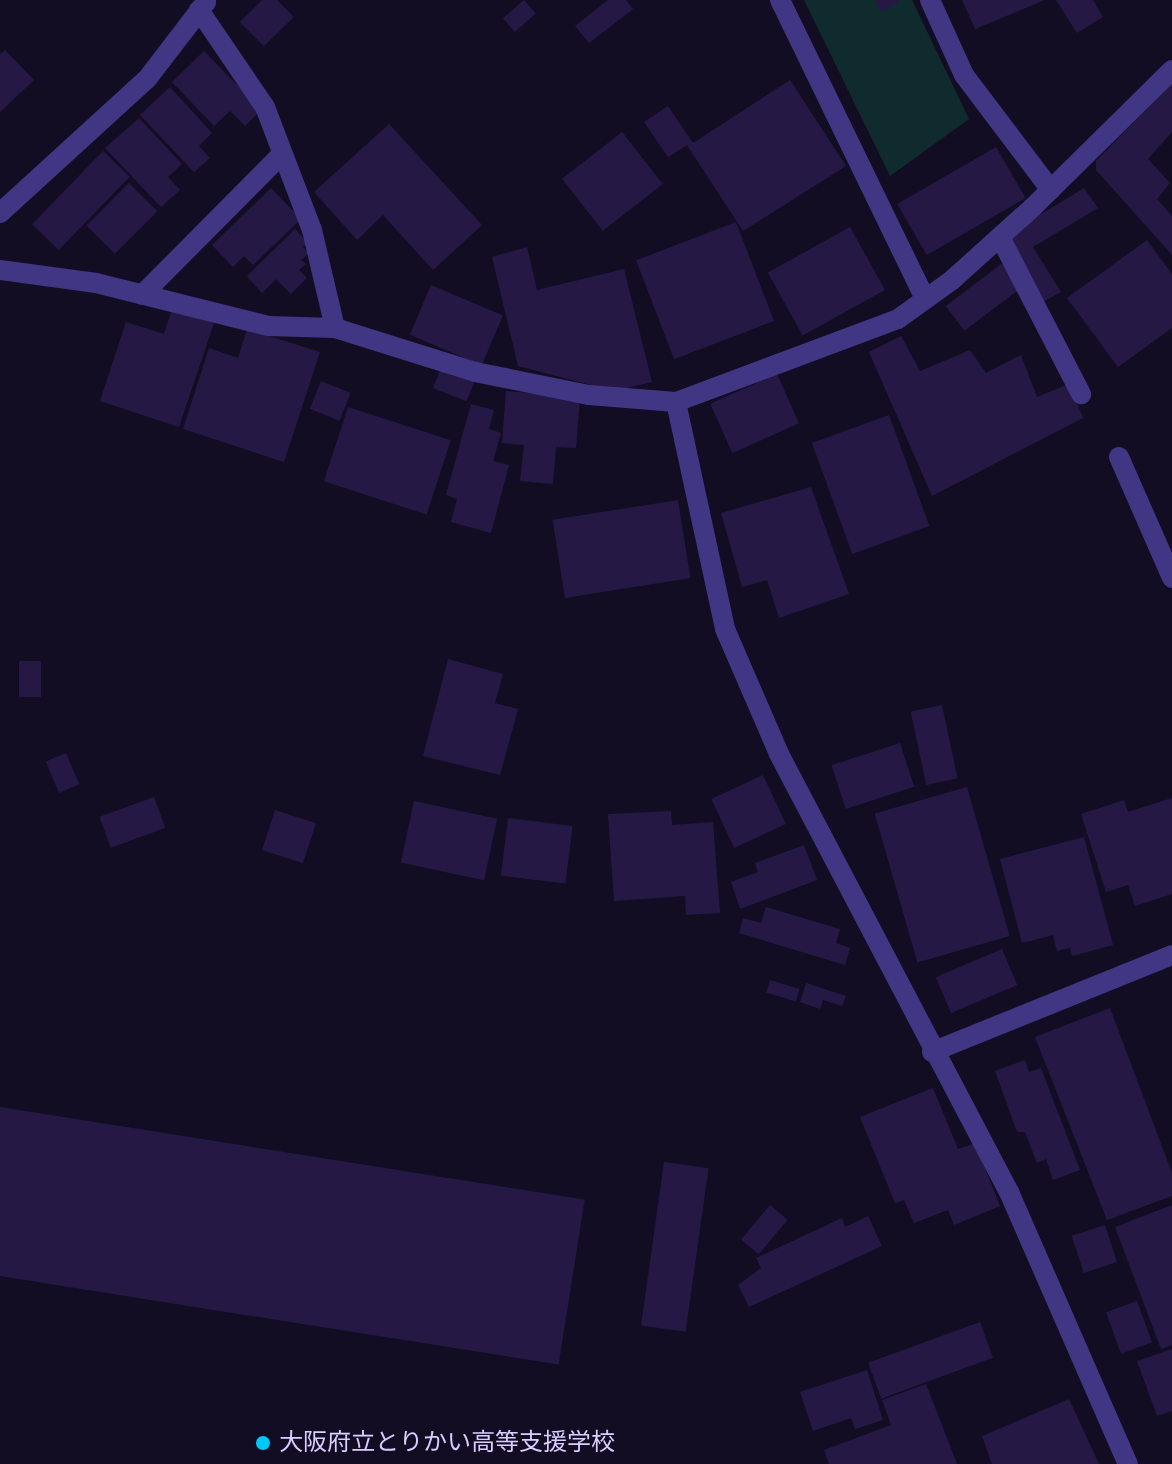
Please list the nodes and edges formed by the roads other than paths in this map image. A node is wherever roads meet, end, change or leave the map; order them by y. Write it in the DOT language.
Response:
graph roads {
  1 [pos="780,0"];
  2 [pos="930,0"];
  3 [pos="203,5"];
  4 [pos="1172,70"];
  5 [pos="282,154"];
  6 [pos="1051,190"];
  7 [pos="0,213"];
  8 [pos="1000,237"];
  9 [pos="0,270"];
  10 [pos="142,295"];
  11 [pos="925,299"];
  12 [pos="335,328"];
  13 [pos="1081,394"];
  14 [pos="676,402"];
  15 [pos="1119,457"];
  16 [pos="1172,578"];
  17 [pos="1172,955"];
  18 [pos="932,1052"];
  19 [pos="1128,1464"];
  1 -- 11 [label="street"];
  2 -- 6 [label="street"];
  3 -- 5 [label="street"];
  3 -- 7 [label="street"];
  4 -- 6 [label="street"];
  5 -- 10 [label="street"];
  5 -- 12 [label="street"];
  6 -- 8 [label="street"];
  8 -- 11 [label="street"];
  8 -- 13 [label="street"];
  9 -- 10 [label="street"];
  10 -- 12 [label="street"];
  11 -- 14 [label="street"];
  12 -- 14 [label="street"];
  14 -- 18 [label="street"];
  15 -- 16 [label="street"];
  17 -- 18 [label="street"];
  18 -- 19 [label="street"];
}
